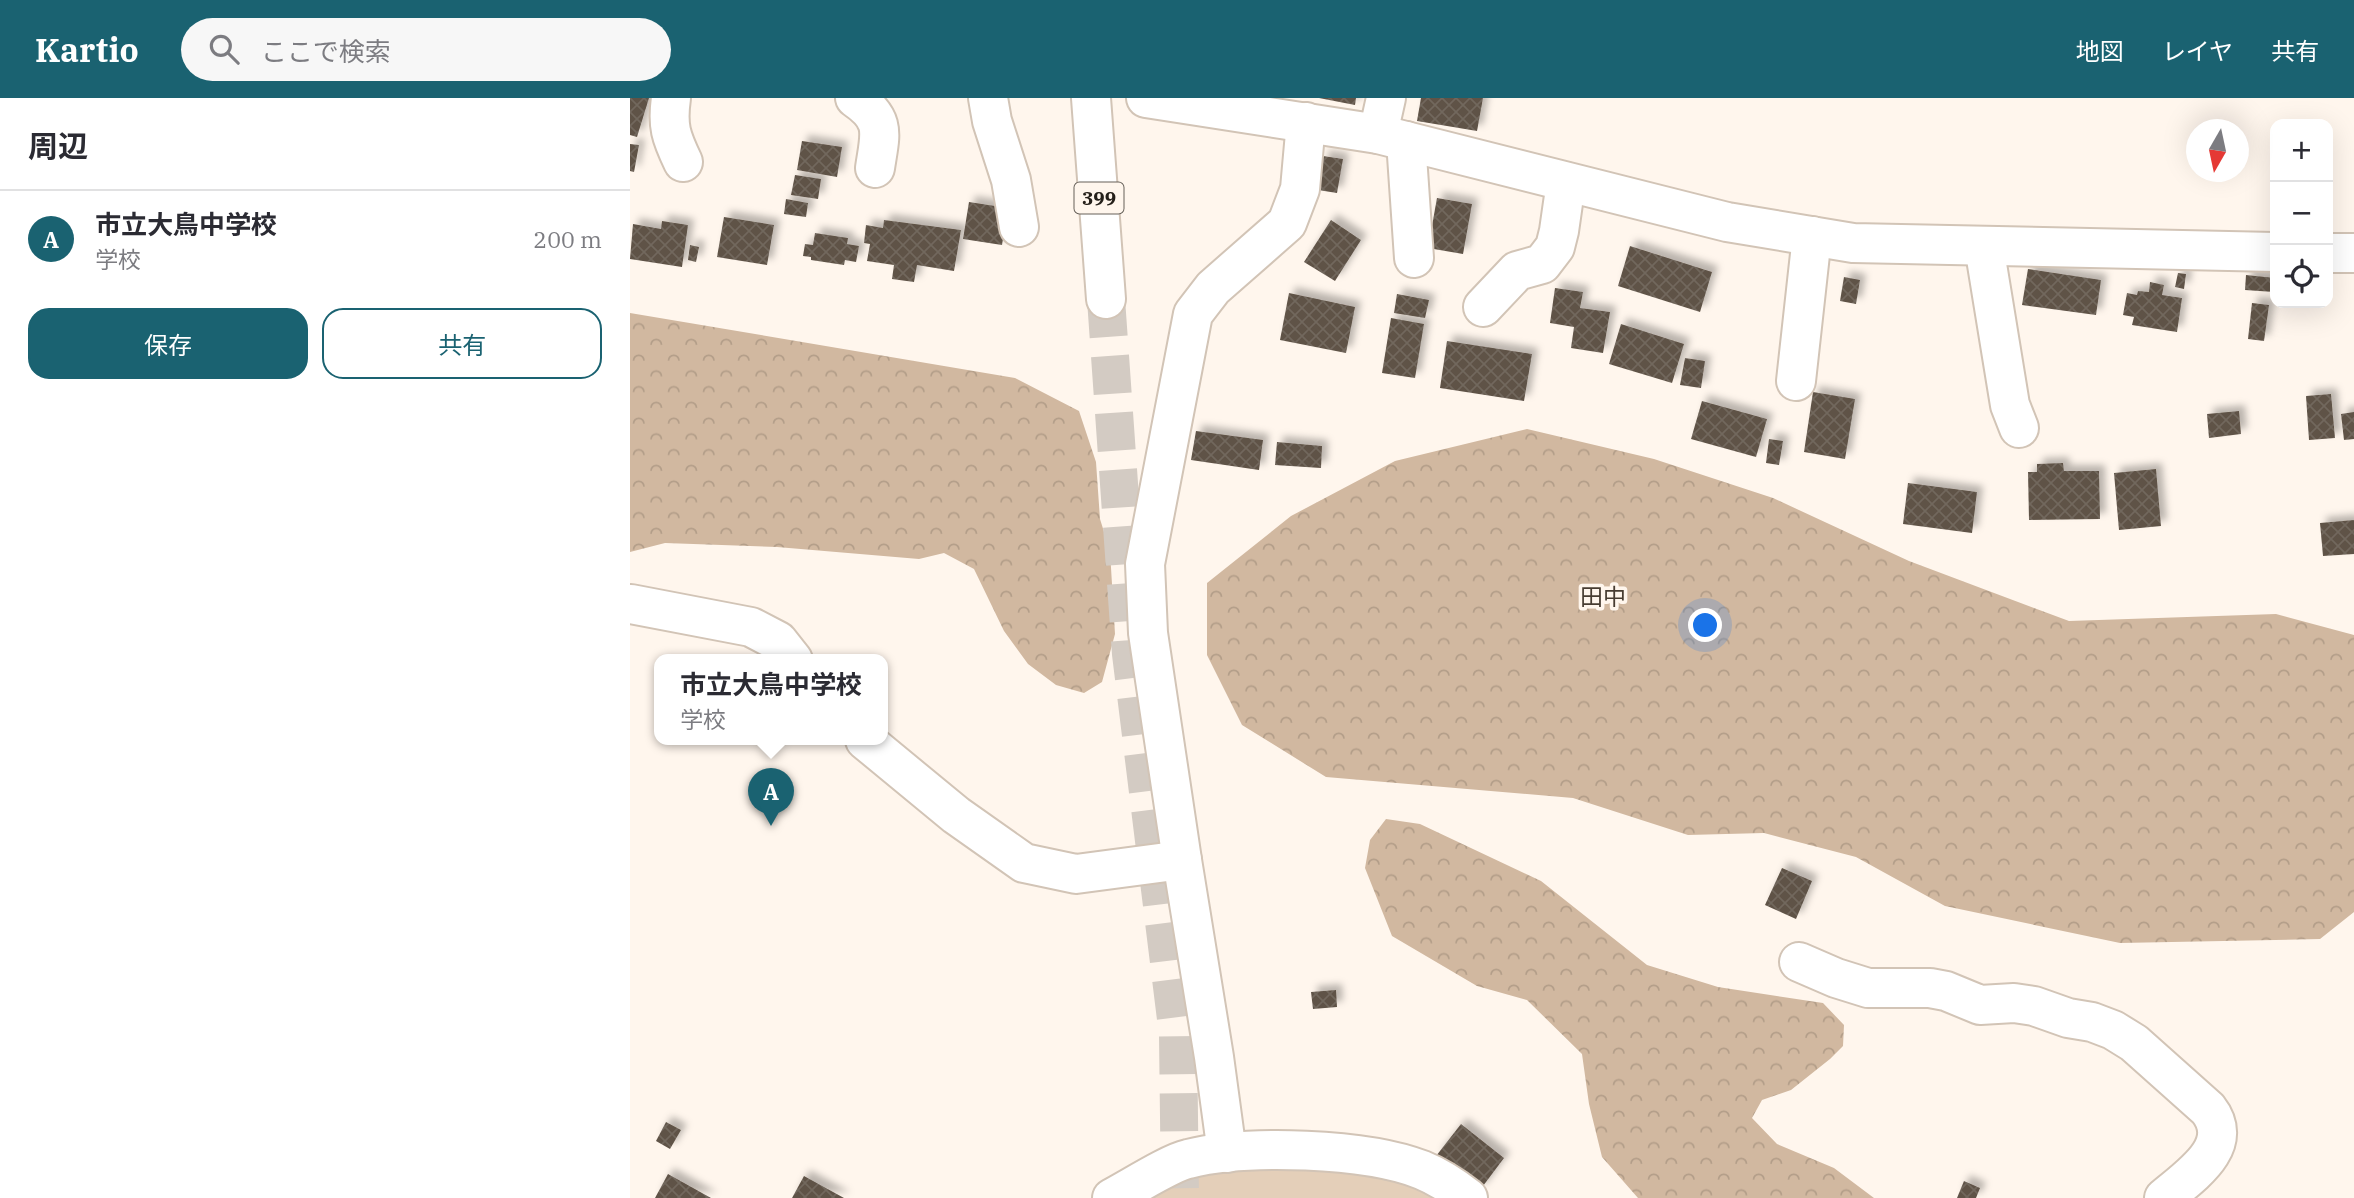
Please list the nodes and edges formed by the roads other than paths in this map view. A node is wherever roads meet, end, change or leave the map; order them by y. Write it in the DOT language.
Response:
graph roads {
  1 [pos="671,98"];
  2 [pos="855,98"];
  3 [pos="988,98"];
  4 [pos="1091,98"];
  5 [pos="1146,98"];
  6 [pos="1306,121"];
  7 [pos="1390,124"];
  8 [pos="683,162"];
  9 [pos="875,168"];
  10 [pos="1566,182"];
  11 [pos="1019,227"];
  12 [pos="1812,236"];
  13 [pos="1984,246"];
  14 [pos="2270,252"];
  15 [pos="2333,253"];
  16 [pos="2354,253"];
  17 [pos="1414,258"];
  18 [pos="1107,299"];
  19 [pos="1483,307"];
  20 [pos="1796,381"];
  21 [pos="2019,428"];
  22 [pos="631,604"];
  23 [pos="788,654"];
  24 [pos="871,745"];
  25 [pos="1182,860"];
  26 [pos="1799,962"];
  27 [pos="1227,1153"];
  28 [pos="1112,1198"];
  29 [pos="1468,1198"];
  30 [pos="2164,1198"];
  1 -- 8 [label="main road"];
  2 -- 9 [label="main road"];
  3 -- 11 [label="main road"];
  4 -- 18 [label="main road, 399"];
  5 -- 6 [label="main road"];
  6 -- 7 [label="main road"];
  6 -- 25 [label="main road"];
  7 -- 10 [label="main road"];
  7 -- 17 [label="main road"];
  10 -- 12 [label="main road"];
  10 -- 19 [label="main road"];
  12 -- 13 [label="main road"];
  12 -- 20 [label="main road"];
  13 -- 14 [label="main road"];
  13 -- 21 [label="main road"];
  15 -- 16 [label="main road"];
  22 -- 23 [label="main road"];
  24 -- 25 [label="main road"];
  25 -- 27 [label="main road"];
  26 -- 30 [label="main road"];
  27 -- 28 [label="main road"];
  27 -- 29 [label="main road"];
}
